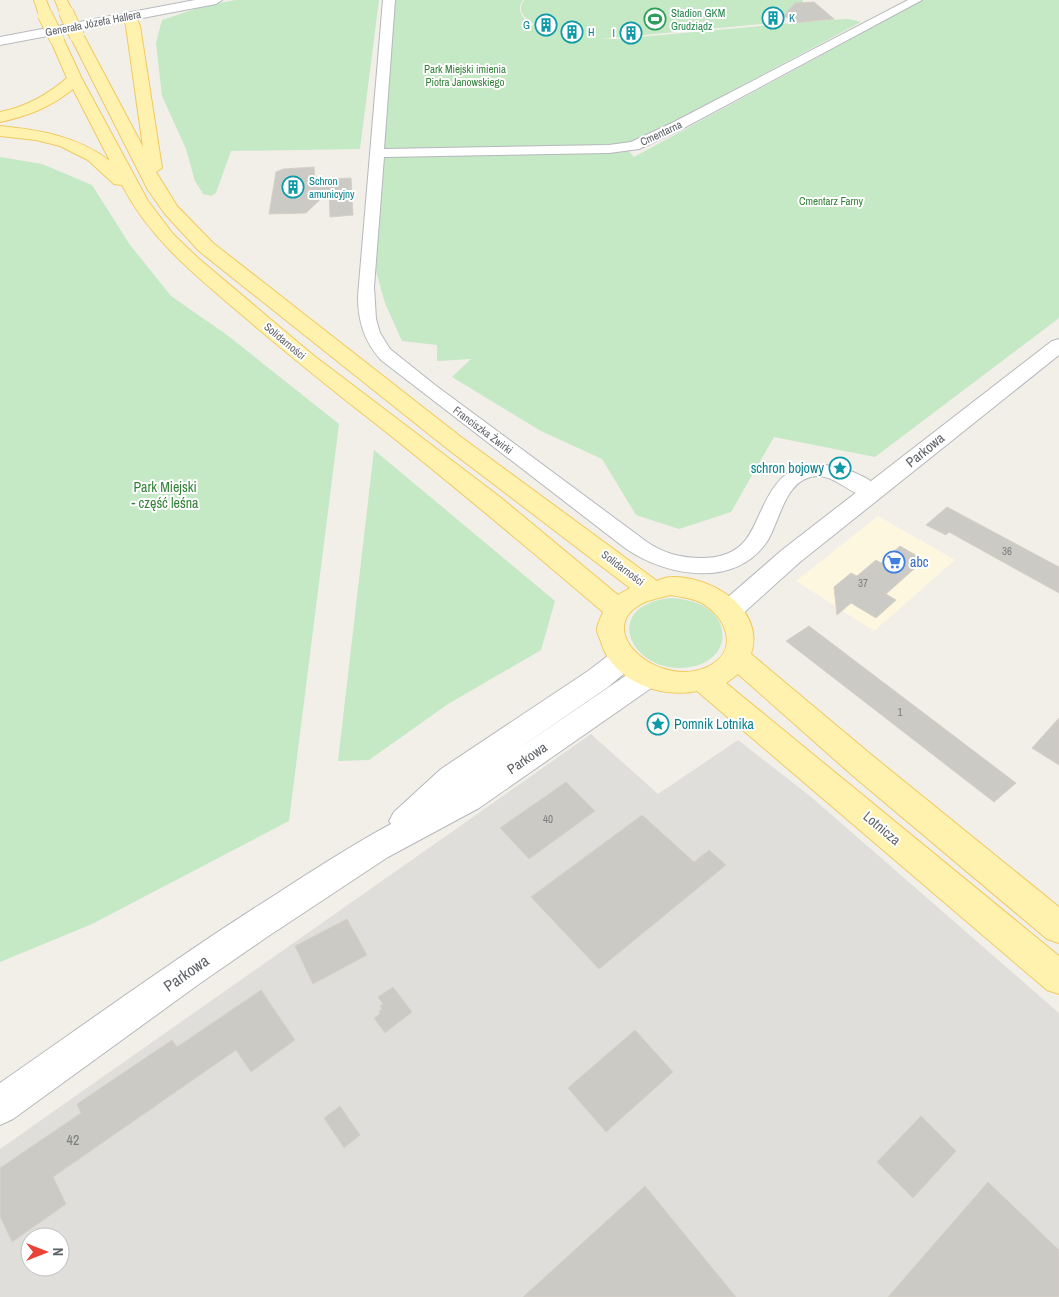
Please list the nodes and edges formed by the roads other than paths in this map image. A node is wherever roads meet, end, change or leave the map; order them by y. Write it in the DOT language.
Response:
graph roads {
  1 [pos="40,0"];
  2 [pos="185,0"];
  3 [pos="216,0"];
  4 [pos="390,0"];
  5 [pos="916,0"];
  6 [pos="64,6"];
  7 [pos="126,10"];
  8 [pos="0,33"];
  9 [pos="0,41"];
  10 [pos="75,78"];
  11 [pos="0,117"];
  12 [pos="0,131"];
  13 [pos="377,154"];
  14 [pos="157,190"];
  15 [pos="140,202"];
  16 [pos="1057,350"];
  17 [pos="872,492"];
  18 [pos="650,589"];
  19 [pos="721,604"];
  20 [pos="618,609"];
  21 [pos="737,657"];
  22 [pos="622,659"];
  23 [pos="647,676"];
  24 [pos="703,680"];
  25 [pos="377,847"];
  26 [pos="1059,928"];
  27 [pos="1059,978"];
  28 [pos="0,1106"];
  1 -- 10 [label="main road, Solidarności, bridge"];
  2 -- 7 [label="street, Generała Józefa Hallera"];
  3 -- 7 [label="street, Generała Józefa Hallera"];
  4 -- 13 [label="street, Franciszka Żwirki"];
  5 -- 13 [label="street, Cmentarna"];
  6 -- 14 [label="main road, Solidarności, bridge"];
  7 -- 8 [label="street, Generała Józefa Hallera"];
  7 -- 9 [label="street, Generała Józefa Hallera"];
  7 -- 14 [label="main road"];
  10 -- 11 [label="main road"];
  10 -- 15 [label="main road, Solidarności"];
  12 -- 15 [label="main road"];
  13 -- 17 [label="street, Franciszka Żwirki"];
  14 -- 18 [label="main road, Solidarności"];
  15 -- 20 [label="main road, Solidarności"];
  16 -- 17 [label="street, Parkowa"];
  17 -- 19 [label="street, Parkowa"];
  18 -- 19 [label="main road"];
  18 -- 20 [label="main road"];
  19 -- 21 [label="main road"];
  20 -- 22 [label="main road"];
  21 -- 24 [label="main road"];
  21 -- 26 [label="main road"];
  22 -- 23 [label="main road"];
  22 -- 25 [label="street, Parkowa"];
  23 -- 24 [label="main road"];
  23 -- 25 [label="street, Parkowa"];
  24 -- 27 [label="main road, Lotnicza"];
  25 -- 28 [label="street, Parkowa"];
}
